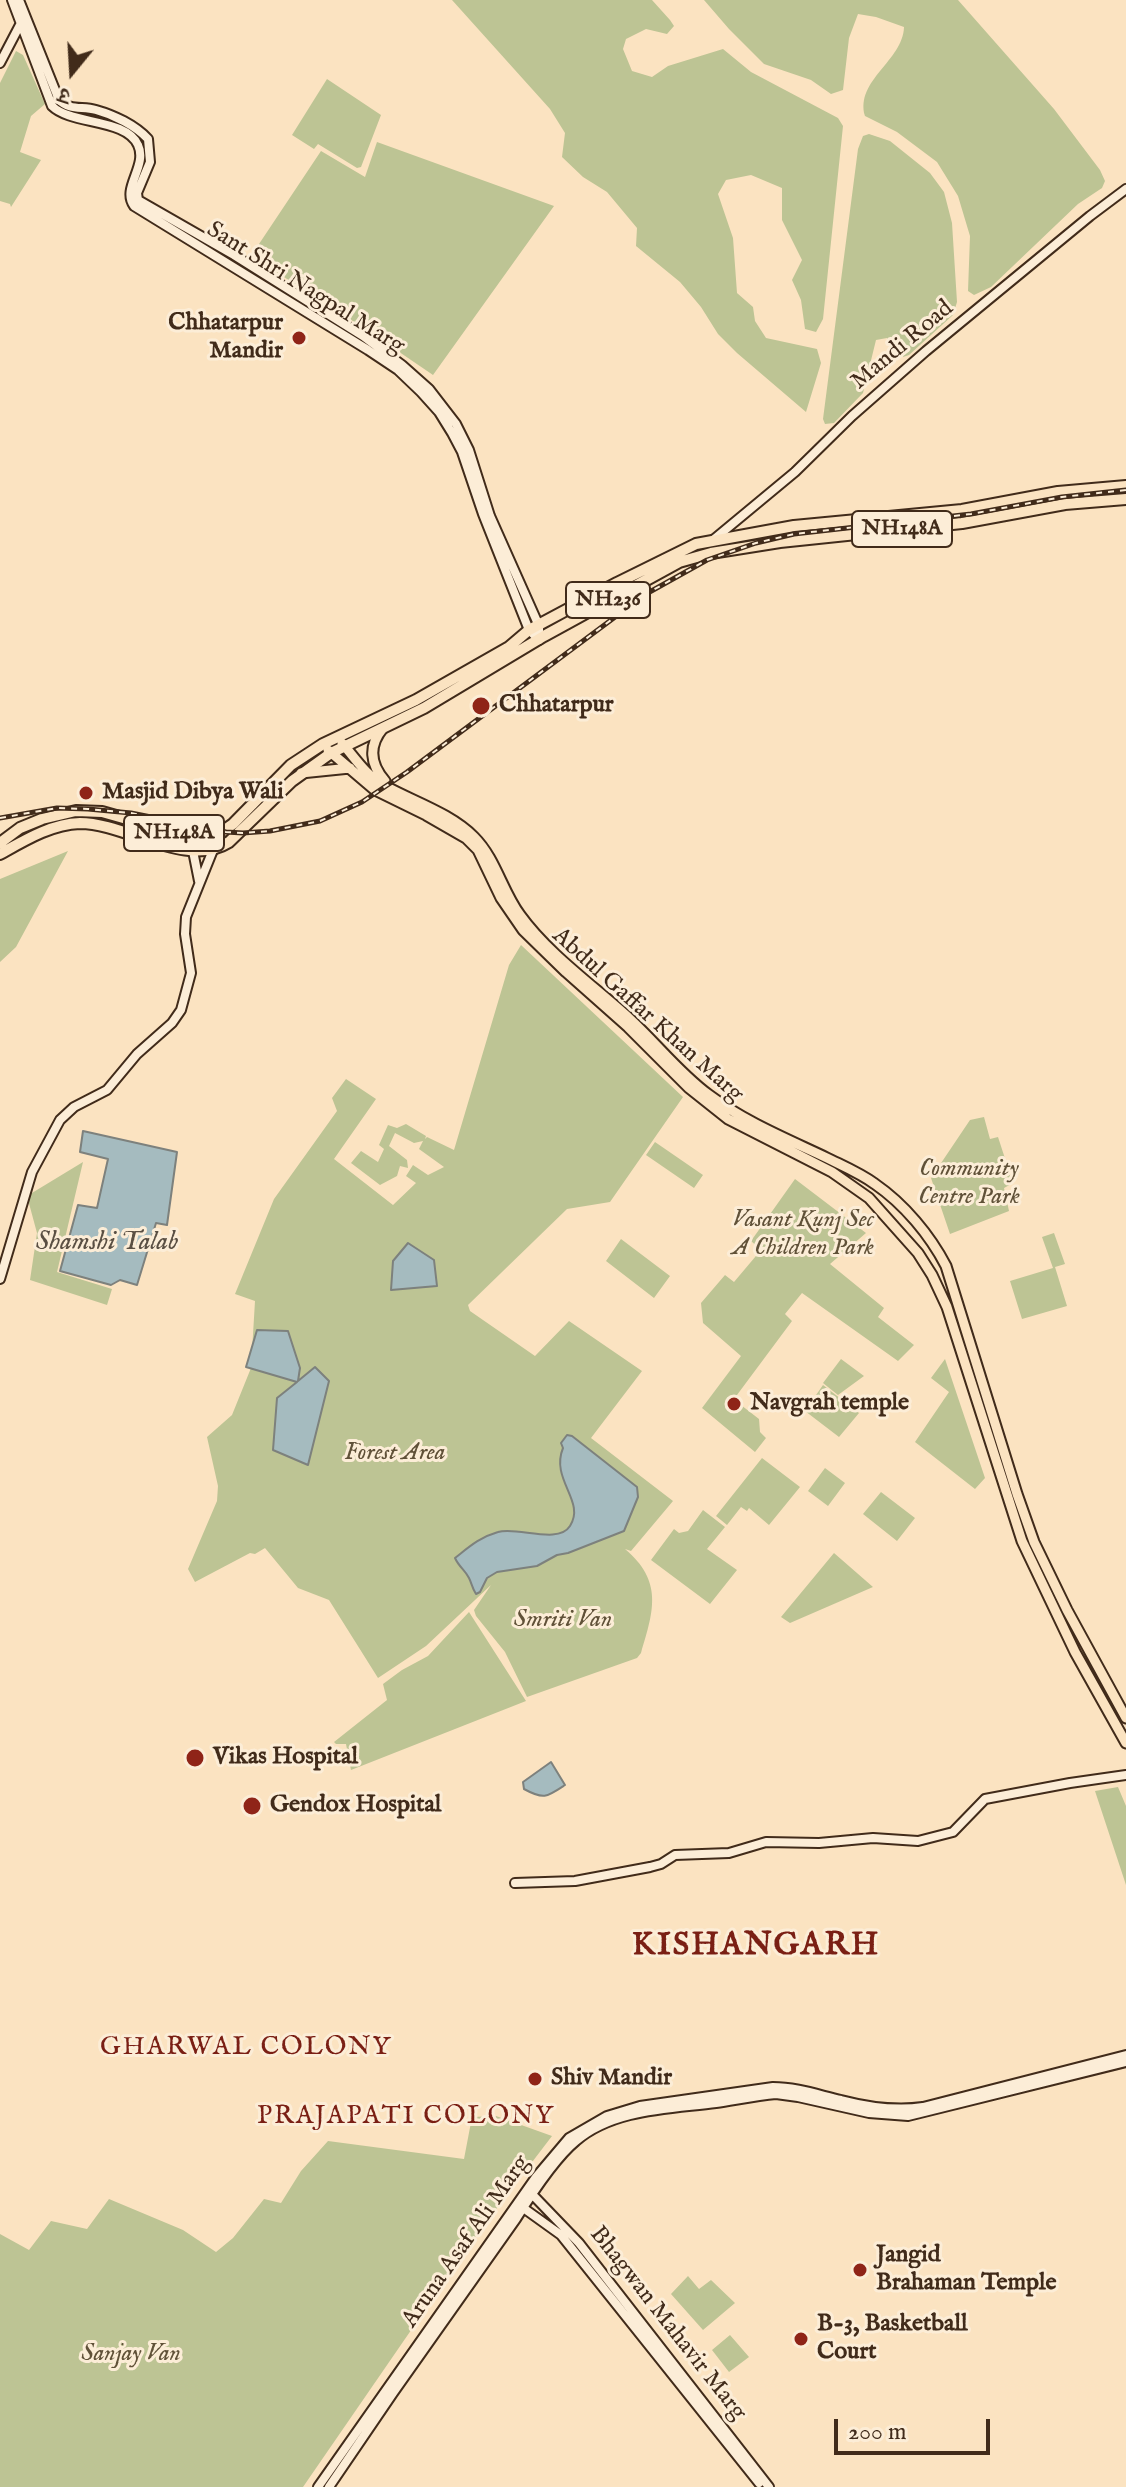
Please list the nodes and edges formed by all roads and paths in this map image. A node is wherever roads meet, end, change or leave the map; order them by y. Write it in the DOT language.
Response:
graph roads {
  1 [pos="12,0"];
  2 [pos="19,0"];
  3 [pos="22,20"];
  4 [pos="0,63"];
  5 [pos="1126,189"];
  6 [pos="1126,486"];
  7 [pos="1126,499"];
  8 [pos="713,540"];
  9 [pos="711,553"];
  10 [pos="679,562"];
  11 [pos="534,628"];
  12 [pos="539,640"];
  13 [pos="383,728"];
  14 [pos="341,741"];
  15 [pos="327,748"];
  16 [pos="350,768"];
  17 [pos="301,773"];
  18 [pos="392,789"];
  19 [pos="0,843"];
  20 [pos="213,850"];
  21 [pos="193,851"];
  22 [pos="0,854"];
  23 [pos="199,882"];
  24 [pos="0,1279"];
  25 [pos="1126,1718"];
  26 [pos="1126,1743"];
  27 [pos="1126,1775"];
  28 [pos="515,1883"];
  29 [pos="1126,2055"];
  30 [pos="1126,2062"];
  31 [pos="529,2192"];
  32 [pos="520,2206"];
  33 [pos="631,2316"];
  34 [pos="652,2344"];
  35 [pos="318,2487"];
  36 [pos="329,2487"];
  37 [pos="762,2487"];
  38 [pos="769,2487"];
  1 -- 3 [label="main road, Sant Shri Nagpal Marg"];
  2 -- 3 [label="main road, Sant Shri Nagpal Marg"];
  3 -- 4 [label="main road"];
  3 -- 11 [label="main road, Sant Shri Nagpal Marg"];
  5 -- 8 [label="main road, Mandi Road"];
  6 -- 8 [label="highway, NH148A"];
  7 -- 9 [label="highway, NH148A"];
  8 -- 9 [label="main road"];
  8 -- 11 [label="highway, NH148A"];
  9 -- 10 [label="highway, NH148A"];
  10 -- 12 [label="highway, NH236"];
  11 -- 12 [label="main road, Sant Shri Nagpal Marg"];
  11 -- 14 [label="highway, NH148A"];
  12 -- 13 [label="highway, NH148A"];
  13 -- 14 [label="highway, NH148A"];
  13 -- 18 [label="main road"];
  14 -- 15 [label="highway, NH148A"];
  14 -- 18 [label="main road, Abdul Gaffar Khan Marg"];
  15 -- 16 [label="main road, Abdul Gaffar Khan Marg"];
  15 -- 17 [label="highway, NH148A"];
  15 -- 19 [label="highway, NH148A"];
  16 -- 17 [label="main road"];
  16 -- 26 [label="main road, Abdul Gaffar Khan Marg"];
  17 -- 20 [label="highway, NH148A"];
  18 -- 25 [label="main road, Abdul Gaffar Khan Marg"];
  20 -- 21 [label="highway, NH148A"];
  20 -- 23 [label="main road"];
  21 -- 22 [label="highway, NH148A"];
  21 -- 23 [label="main road"];
  23 -- 24 [label="main road"];
  27 -- 28 [label="main road"];
  29 -- 31 [label="main road, Aruna Asaf Ali Marg"];
  30 -- 31 [label="main road, Aruna Asaf Ali Marg"];
  31 -- 32 [label="main road, Aruna Asaf Ali Marg"];
  31 -- 33 [label="main road, Bhagwan Mahavir Marg"];
  32 -- 33 [label="main road, Bhagwan Mahavir Marg"];
  32 -- 35 [label="main road, Aruna Asaf Ali Marg"];
  32 -- 36 [label="main road, Aruna Asaf Ali Marg"];
  33 -- 34 [label="main road, Bhagwan Mahavir Marg"];
  34 -- 37 [label="main road, Bhagwan Mahavir Marg"];
  34 -- 38 [label="main road, Bhagwan Mahavir Marg"];
}
